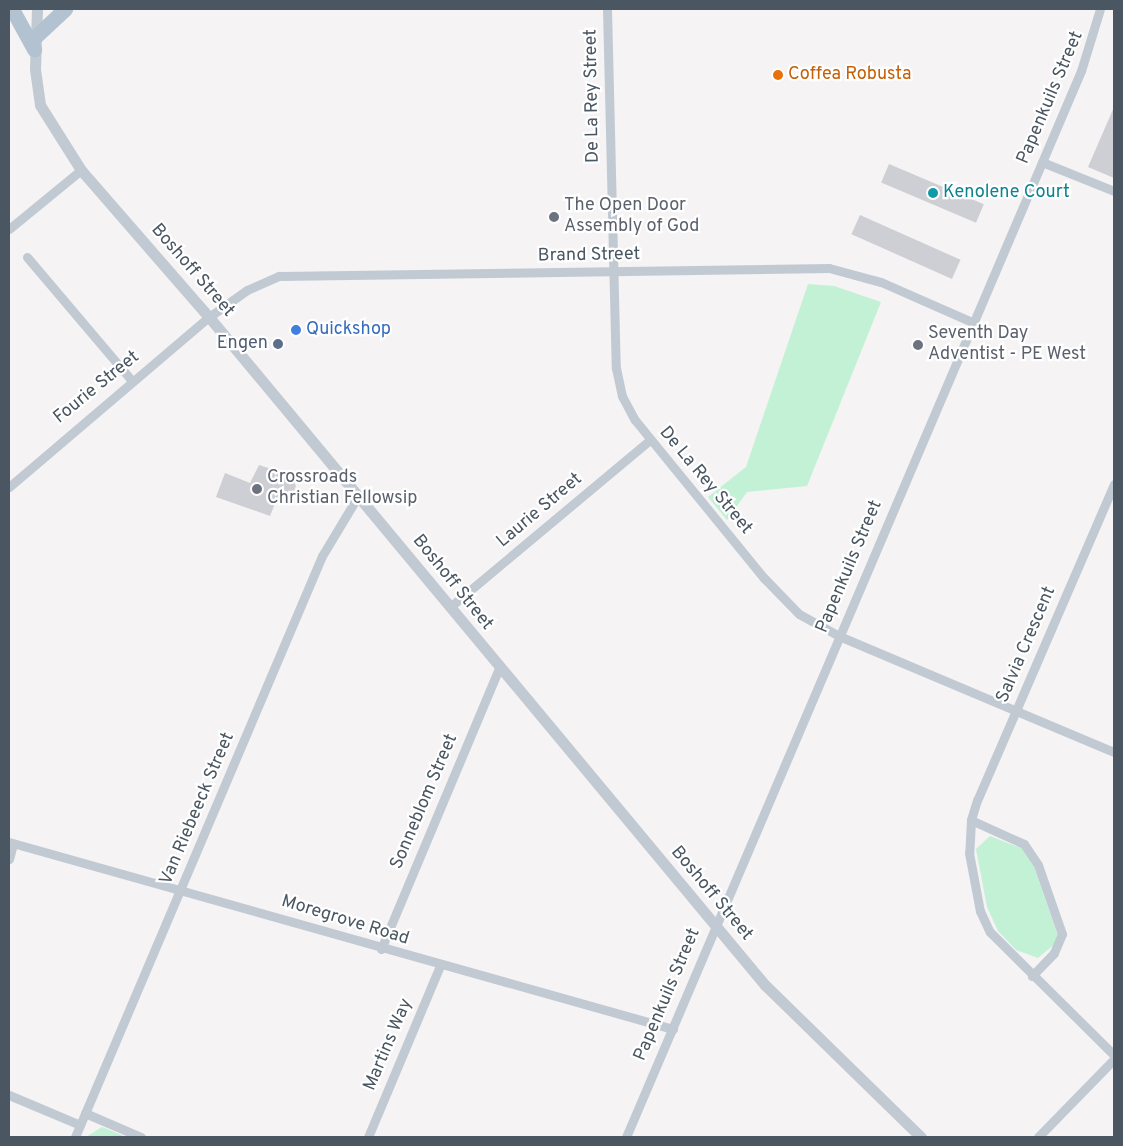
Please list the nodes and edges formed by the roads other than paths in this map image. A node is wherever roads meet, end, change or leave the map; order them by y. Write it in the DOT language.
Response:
graph roads {
  1 [pos="12,9"];
  2 [pos="37,9"];
  3 [pos="65,9"];
  4 [pos="607,9"];
  5 [pos="1100,9"];
  6 [pos="35,42"];
  7 [pos="1042,162"];
  8 [pos="81,170"];
  9 [pos="1114,191"];
  10 [pos="9,229"];
  11 [pos="26,257"];
  12 [pos="613,273"];
  13 [pos="209,318"];
  14 [pos="972,322"];
  15 [pos="132,381"];
  16 [pos="650,440"];
  17 [pos="1114,484"];
  18 [pos="9,487"];
  19 [pos="358,496"];
  20 [pos="450,607"];
  21 [pos="839,636"];
  22 [pos="499,668"];
  23 [pos="1016,710"];
  24 [pos="1114,752"];
  25 [pos="971,820"];
  26 [pos="11,843"];
  27 [pos="9,859"];
  28 [pos="182,890"];
  29 [pos="715,926"];
  30 [pos="381,949"];
  31 [pos="440,966"];
  32 [pos="1032,976"];
  33 [pos="673,1029"];
  34 [pos="1114,1057"];
  35 [pos="9,1095"];
  36 [pos="85,1113"];
  37 [pos="80,1125"];
  38 [pos="75,1137"];
  39 [pos="141,1137"];
  40 [pos="368,1137"];
  41 [pos="626,1137"];
  42 [pos="921,1137"];
  43 [pos="1038,1137"];
  1 -- 6 [label="main road"];
  2 -- 6 [label="street, Boshoff Street"];
  3 -- 6 [label="main road"];
  4 -- 12 [label="street, De La Rey Street"];
  5 -- 7 [label="street, Papenkuils Street"];
  6 -- 8 [label="street, Boshoff Street"];
  7 -- 9 [label="street"];
  7 -- 14 [label="street, Papenkuils Street"];
  8 -- 10 [label="street"];
  8 -- 13 [label="street, Boshoff Street"];
  11 -- 15 [label="street"];
  12 -- 13 [label="street, Brand Street"];
  12 -- 14 [label="street, Brand Street"];
  12 -- 16 [label="street, De La Rey Street"];
  13 -- 15 [label="street, Fourie Street"];
  13 -- 19 [label="street, Boshoff Street"];
  14 -- 21 [label="street, Papenkuils Street"];
  15 -- 18 [label="street, Fourie Street"];
  16 -- 20 [label="street, Laurie Street"];
  16 -- 21 [label="street, De La Rey Street"];
  17 -- 23 [label="street, Salvia Crescent"];
  19 -- 20 [label="street, Boshoff Street"];
  19 -- 28 [label="street, Van Riebeeck Street"];
  20 -- 22 [label="street, Boshoff Street"];
  21 -- 23 [label="street, De La Rey Street"];
  21 -- 29 [label="street, Papenkuils Street"];
  22 -- 29 [label="street, Boshoff Street"];
  22 -- 30 [label="street, Sonneblom Street"];
  23 -- 24 [label="street, De La Rey Street"];
  23 -- 25 [label="street, Salvia Crescent"];
  25 -- 32 [label="street, Salvia Crescent"];
  25 -- 32 [label="street"];
  26 -- 27 [label="street"];
  26 -- 28 [label="street, Moregrove Road"];
  28 -- 30 [label="street, Moregrove Road"];
  28 -- 36 [label="street, Van Riebeeck Street"];
  29 -- 33 [label="street, Papenkuils Street"];
  29 -- 42 [label="street, Boshoff Street"];
  30 -- 31 [label="street, Moregrove Road"];
  31 -- 33 [label="street, Moregrove Road"];
  31 -- 40 [label="street, Martins Way"];
  32 -- 34 [label="street, Salvia Crescent"];
  33 -- 41 [label="street, Papenkuils Street"];
  34 -- 43 [label="street"];
  35 -- 37 [label="street"];
  36 -- 37 [label="street, Van Riebeeck Street"];
  36 -- 39 [label="street"];
  37 -- 38 [label="street, Van Riebeeck Street"];
}
